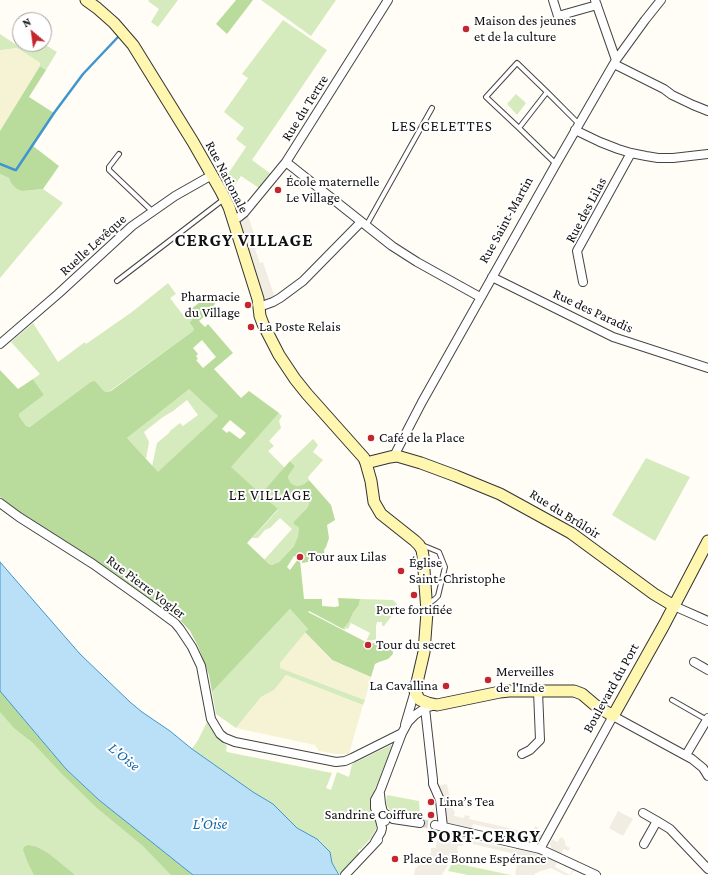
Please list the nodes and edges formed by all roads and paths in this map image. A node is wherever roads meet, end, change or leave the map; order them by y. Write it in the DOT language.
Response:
graph roads {
  1 [pos="86,0"];
  2 [pos="388,0"];
  3 [pos="553,0"];
  4 [pos="661,0"];
  5 [pos="596,2"];
  6 [pos="615,62"];
  7 [pos="547,92"];
  8 [pos="432,108"];
  9 [pos="708,110"];
  10 [pos="577,127"];
  11 [pos="519,128"];
  12 [pos="631,153"];
  13 [pos="119,154"];
  14 [pos="708,154"];
  15 [pos="286,162"];
  16 [pos="556,164"];
  17 [pos="212,175"];
  18 [pos="225,198"];
  19 [pos="152,211"];
  20 [pos="233,219"];
  21 [pos="363,224"];
  22 [pos="492,277"];
  23 [pos="117,281"];
  24 [pos="584,282"];
  25 [pos="480,298"];
  26 [pos="259,307"];
  27 [pos="0,344"];
  28 [pos="708,368"];
  29 [pos="390,457"];
  30 [pos="366,463"];
  31 [pos="0,503"];
  32 [pos="708,541"];
  33 [pos="416,542"];
  34 [pos="674,606"];
  35 [pos="427,608"];
  36 [pos="708,621"];
  37 [pos="694,662"];
  38 [pos="708,670"];
  39 [pos="415,691"];
  40 [pos="538,691"];
  41 [pos="672,700"];
  42 [pos="438,705"];
  43 [pos="425,708"];
  44 [pos="613,716"];
  45 [pos="708,719"];
  46 [pos="403,731"];
  47 [pos="522,754"];
  48 [pos="686,755"];
  49 [pos="708,776"];
  50 [pos="380,791"];
  51 [pos="383,812"];
  52 [pos="643,813"];
  53 [pos="657,821"];
  54 [pos="416,823"];
  55 [pos="375,842"];
  56 [pos="644,844"];
  57 [pos="540,849"];
  58 [pos="708,869"];
  59 [pos="347,873"];
  60 [pos="596,875"];
  1 -- 17 [label="street, Rue Nationale"];
  2 -- 15 [label="street, Rue du Tertre"];
  3 -- 5 [label="street"];
  4 -- 6 [label="street, Rue Saint-Martin"];
  5 -- 6 [label="street"];
  6 -- 9 [label="street"];
  6 -- 10 [label="street, Rue Saint-Martin"];
  7 -- 10 [label="lane"];
  7 -- 11 [label="lane"];
  7 -- 11 [label="lane"];
  8 -- 21 [label="lane"];
  10 -- 12 [label="street"];
  10 -- 16 [label="street, Rue Saint-Martin"];
  11 -- 16 [label="lane"];
  12 -- 14 [label="street"];
  12 -- 24 [label="street, Rue des Lilas"];
  13 -- 19 [label="lane"];
  15 -- 20 [label="street, Rue du Tertre"];
  15 -- 21 [label="street"];
  16 -- 22 [label="street, Rue Saint-Martin"];
  17 -- 18 [label="street, Rue Nationale"];
  17 -- 19 [label="street, Ruelle Levêque"];
  18 -- 20 [label="street, Rue Nationale"];
  18 -- 23 [label="lane"];
  19 -- 27 [label="street, Ruelle Levêque"];
  20 -- 26 [label="street, Rue Nationale"];
  21 -- 25 [label="street"];
  21 -- 26 [label="street"];
  22 -- 25 [label="street, Rue Saint-Martin"];
  22 -- 28 [label="street, Rue des Paradis"];
  25 -- 29 [label="street, Rue Saint-Martin"];
  26 -- 30 [label="street, Rue Nationale"];
  29 -- 30 [label="street"];
  29 -- 34 [label="street, Rue du Brûloir"];
  30 -- 33 [label="street"];
  31 -- 46 [label="street, Rue Pierre Vogler"];
  32 -- 34 [label="street, Boulevard du Port"];
  33 -- 35 [label="street"];
  33 -- 35 [label="lane"];
  34 -- 36 [label="street, Rue du Brûloir"];
  34 -- 44 [label="street, Boulevard du Port"];
  35 -- 39 [label="street"];
  37 -- 38 [label="street"];
  39 -- 42 [label="street"];
  39 -- 46 [label="street"];
  40 -- 42 [label="street"];
  40 -- 44 [label="street"];
  40 -- 47 [label="street"];
  41 -- 45 [label="lane"];
  42 -- 43 [label="street"];
  43 -- 46 [label="street"];
  43 -- 57 [label="street"];
  44 -- 48 [label="street"];
  44 -- 57 [label="street, Boulevard du Port"];
  45 -- 48 [label="street"];
  46 -- 50 [label="street"];
  48 -- 49 [label="street"];
  50 -- 51 [label="street"];
  50 -- 55 [label="street"];
  51 -- 54 [label="street"];
  51 -- 55 [label="street"];
  52 -- 53 [label="street"];
  53 -- 56 [label="street"];
  53 -- 58 [label="street"];
  55 -- 59 [label="street"];
  57 -- 60 [label="street"];
}
